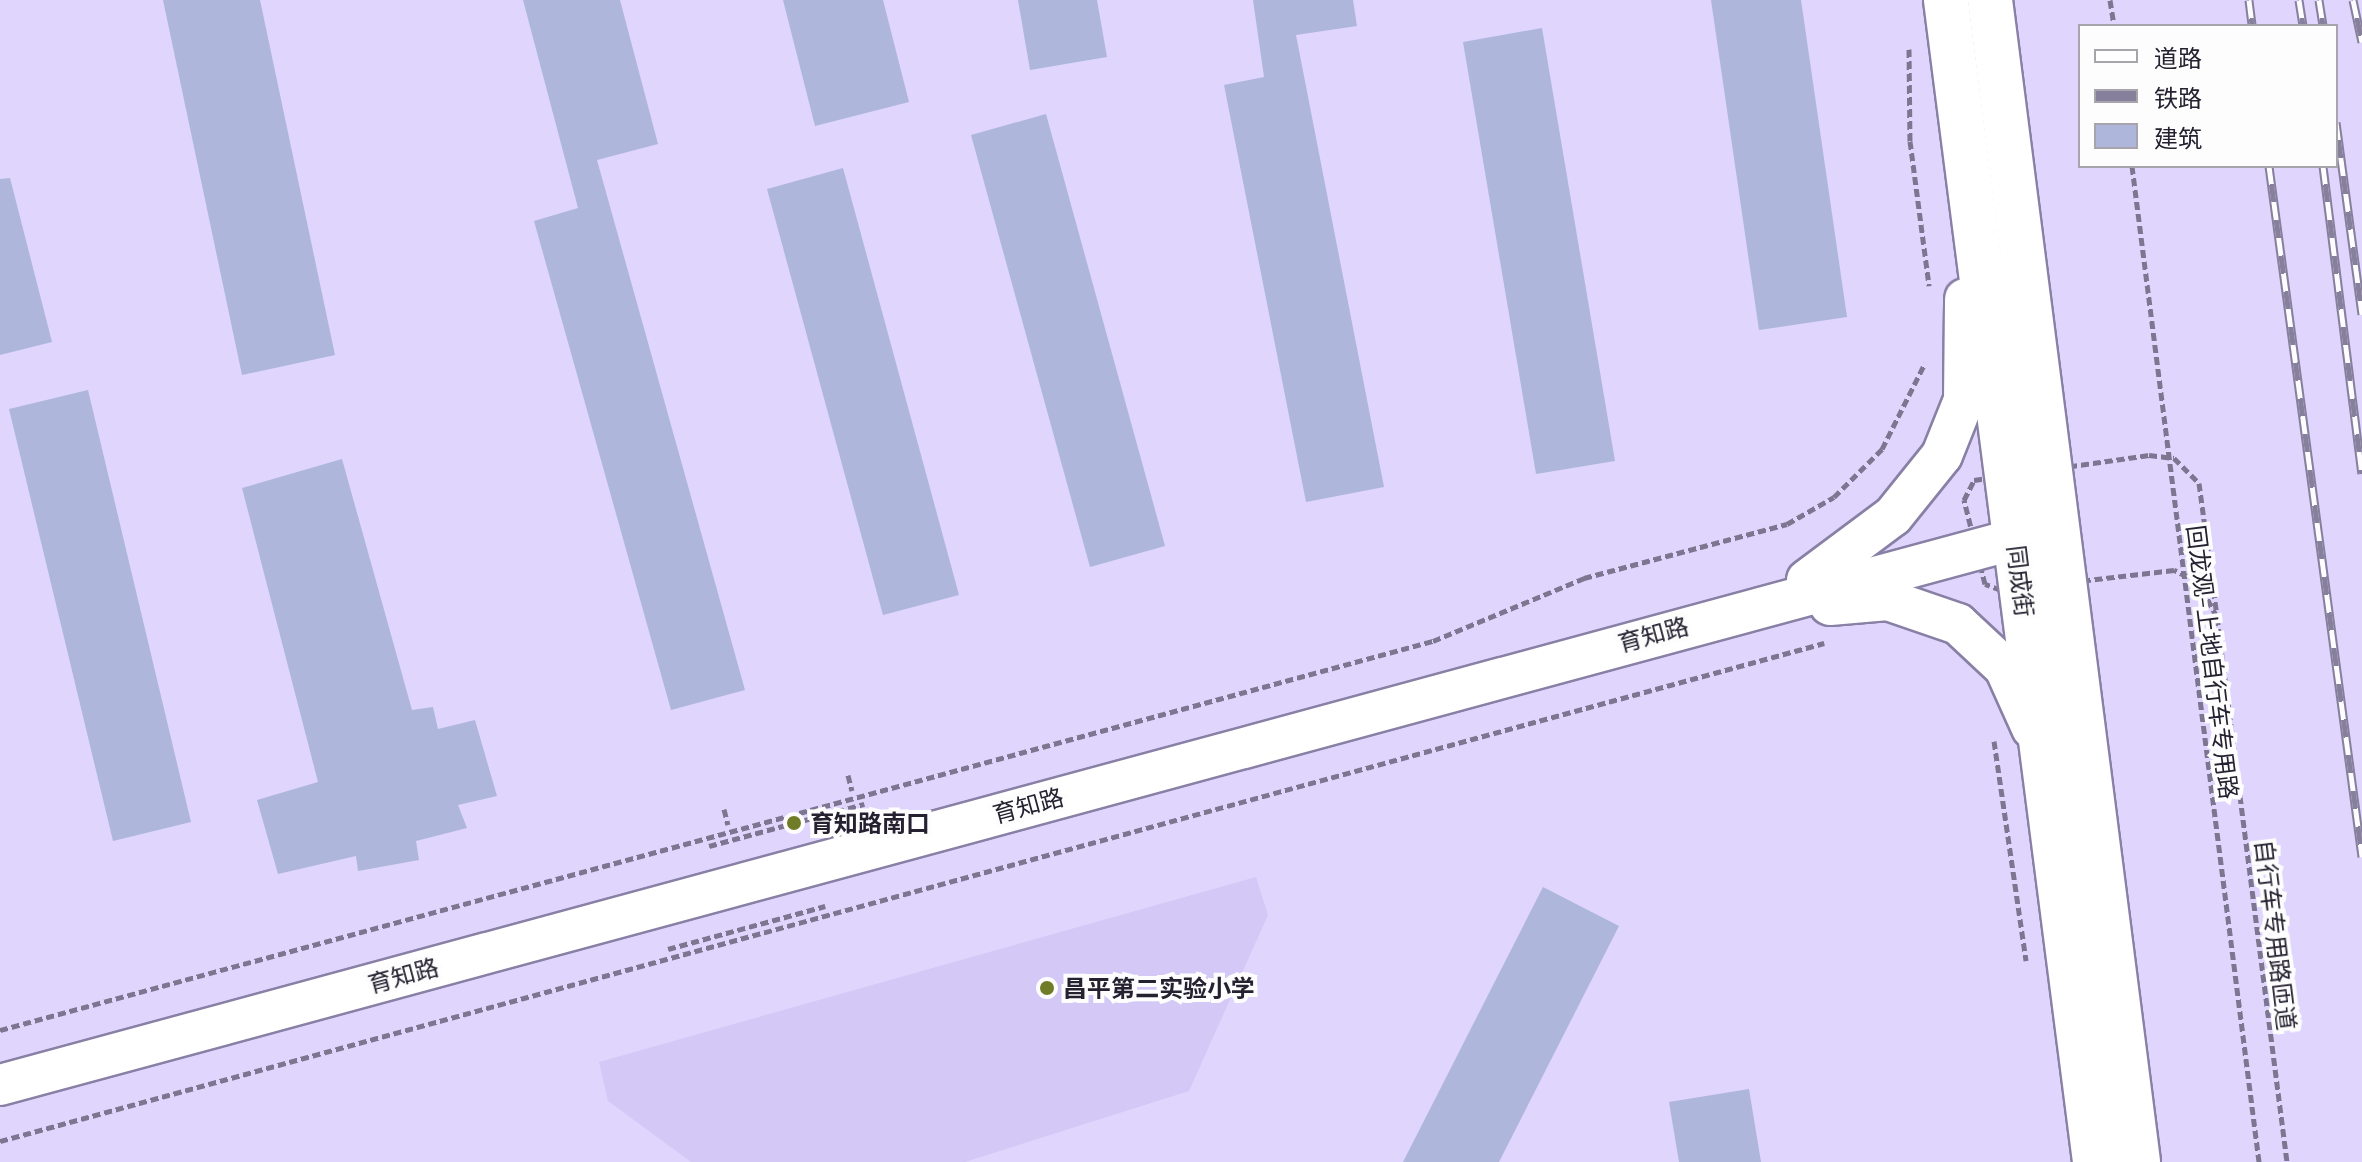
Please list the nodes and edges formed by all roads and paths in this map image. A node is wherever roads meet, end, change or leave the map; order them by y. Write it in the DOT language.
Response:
graph roads {
  1 [pos="1945,0"];
  2 [pos="1990,0"];
  3 [pos="2110,0"];
  4 [pos="2114,24"];
  5 [pos="1909,38"];
  6 [pos="2132,168"];
  7 [pos="1930,298"];
  8 [pos="1927,355"];
  9 [pos="2089,463"];
  10 [pos="2057,529"];
  11 [pos="2015,535"];
  12 [pos="2104,577"];
  13 [pos="1717,617"];
  14 [pos="2217,617"];
  15 [pos="1837,640"];
  16 [pos="1487,680"];
  17 [pos="1992,727"];
  18 [pos="848,775"];
  19 [pos="852,791"];
  20 [pos="864,804"];
  21 [pos="2049,808"];
  22 [pos="724,809"];
  23 [pos="728,825"];
  24 [pos="709,846"];
  25 [pos="825,906"];
  26 [pos="673,949"];
  27 [pos="2030,978"];
  28 [pos="0,1030"];
  29 [pos="0,1085"];
  30 [pos="0,1141"];
  31 [pos="2095,1162"];
  32 [pos="2138,1162"];
  33 [pos="2259,1162"];
  34 [pos="2287,1162"];
  1 -- 11 [label="main road, 同成街"];
  1 -- 13 [label="street"];
  2 -- 10 [label="main road, 同成街"];
  3 -- 4 [label="path"];
  5 -- 7 [label="path"];
  6 -- 33 [label="path, 回龙观-上地自行车专用路, bridge"];
  8 -- 28 [label="path"];
  9 -- 14 [label="path, 自行车专用路匝道"];
  10 -- 11 [label="street, 育知路"];
  10 -- 32 [label="main road, 同成街"];
  11 -- 13 [label="street, 育知路"];
  11 -- 21 [label="main road, 同成街"];
  12 -- 14 [label="path, 自行车专用路匝道"];
  13 -- 16 [label="street, 育知路"];
  14 -- 34 [label="path, 自行车专用路匝道"];
  15 -- 30 [label="path"];
  16 -- 21 [label="street"];
  16 -- 29 [label="street, 育知路"];
  17 -- 27 [label="path"];
  18 -- 19 [label="path"];
  20 -- 24 [label="path"];
  21 -- 31 [label="main road, 同成街"];
  22 -- 23 [label="path"];
  25 -- 26 [label="path"];
}
